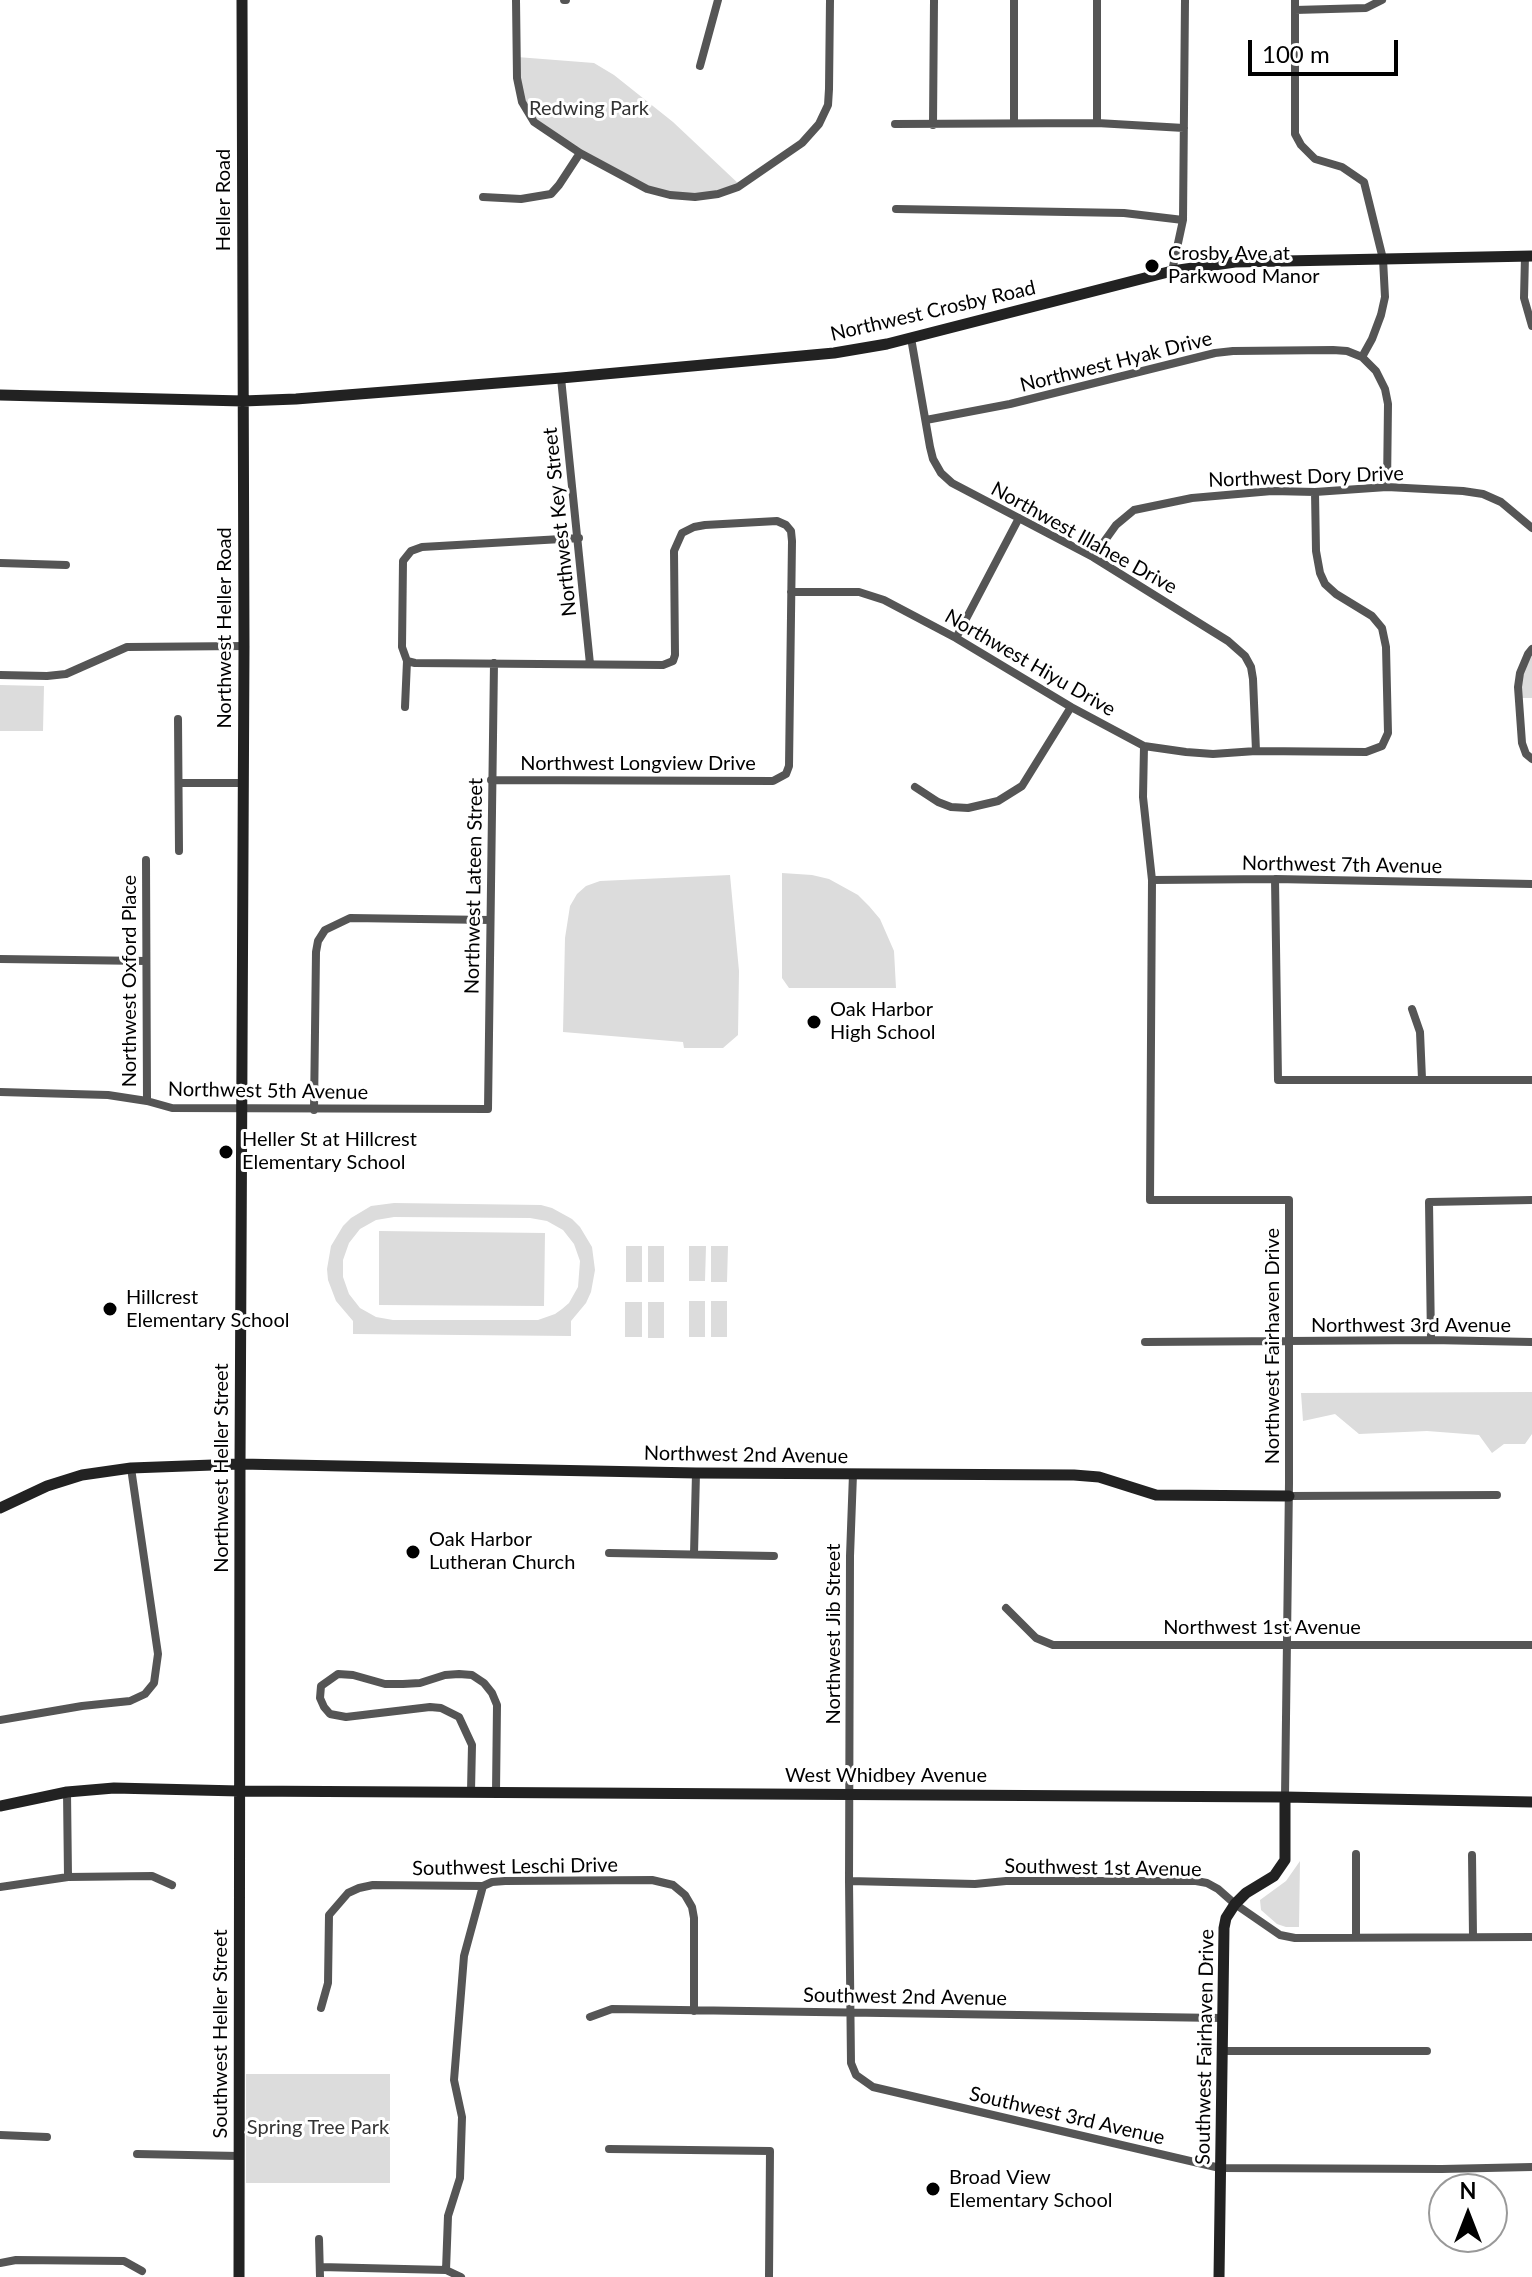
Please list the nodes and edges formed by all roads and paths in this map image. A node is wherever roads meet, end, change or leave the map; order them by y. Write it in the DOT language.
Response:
graph roads {
  1 [pos="242,0"];
  2 [pos="516,0"];
  3 [pos="718,0"];
  4 [pos="830,0"];
  5 [pos="934,0"];
  6 [pos="1014,0"];
  7 [pos="1097,0"];
  8 [pos="1185,0"];
  9 [pos="1295,0"];
  10 [pos="1382,0"];
  11 [pos="1295,10"];
  12 [pos="700,66"];
  13 [pos="1014,122"];
  14 [pos="1097,123"];
  15 [pos="895,124"];
  16 [pos="933,125"];
  17 [pos="1184,128"];
  18 [pos="580,153"];
  19 [pos="483,197"];
  20 [pos="896,209"];
  21 [pos="1183,220"];
  22 [pos="1529,256"];
  23 [pos="1383,259"];
  24 [pos="1172,271"];
  25 [pos="1532,326"];
  26 [pos="911,338"];
  27 [pos="1362,357"];
  28 [pos="561,378"];
  29 [pos="0,395"];
  30 [pos="243,401"];
  31 [pos="926,420"];
  32 [pos="1387,487"];
  33 [pos="1315,492"];
  34 [pos="1019,518"];
  35 [pos="1532,528"];
  36 [pos="579,538"];
  37 [pos="1093,557"];
  38 [pos="0,563"];
  39 [pos="66,565"];
  40 [pos="791,592"];
  41 [pos="956,638"];
  42 [pos="244,646"];
  43 [pos="1532,649"];
  44 [pos="407,661"];
  45 [pos="494,663"];
  46 [pos="590,664"];
  47 [pos="0,675"];
  48 [pos="405,707"];
  49 [pos="1071,707"];
  50 [pos="178,719"];
  51 [pos="1144,746"];
  52 [pos="1256,751"];
  53 [pos="1532,759"];
  54 [pos="491,780"];
  55 [pos="179,783"];
  56 [pos="243,783"];
  57 [pos="915,787"];
  58 [pos="179,851"];
  59 [pos="242,856"];
  60 [pos="146,860"];
  61 [pos="1275,879"];
  62 [pos="1152,880"];
  63 [pos="1532,884"];
  64 [pos="490,920"];
  65 [pos="0,959"];
  66 [pos="146,961"];
  67 [pos="1412,1009"];
  68 [pos="1422,1079"];
  69 [pos="1532,1080"];
  70 [pos="0,1092"];
  71 [pos="147,1101"];
  72 [pos="241,1109"];
  73 [pos="488,1109"];
  74 [pos="314,1110"];
  75 [pos="1532,1200"];
  76 [pos="1431,1340"];
  77 [pos="1145,1342"];
  78 [pos="1290,1342"];
  79 [pos="1532,1342"];
  80 [pos="240,1464"];
  81 [pos="131,1468"];
  82 [pos="696,1473"];
  83 [pos="853,1474"];
  84 [pos="1497,1495"];
  85 [pos="1289,1496"];
  86 [pos="0,1508"];
  87 [pos="609,1553"];
  88 [pos="694,1554"];
  89 [pos="774,1556"];
  90 [pos="1006,1608"];
  91 [pos="1287,1643"];
  92 [pos="1532,1645"];
  93 [pos="0,1720"];
  94 [pos="239,1791"];
  95 [pos="471,1791"];
  96 [pos="67,1792"];
  97 [pos="496,1792"];
  98 [pos="849,1794"];
  99 [pos="1285,1797"];
  100 [pos="1532,1802"];
  101 [pos="0,1806"];
  102 [pos="1356,1854"];
  103 [pos="1472,1855"];
  104 [pos="68,1877"];
  105 [pos="849,1881"];
  106 [pos="172,1885"];
  107 [pos="483,1886"];
  108 [pos="0,1887"];
  109 [pos="1235,1904"];
  110 [pos="1473,1936"];
  111 [pos="1356,1937"];
  112 [pos="1532,1937"];
  113 [pos="321,2008"];
  114 [pos="694,2011"];
  115 [pos="850,2012"];
  116 [pos="590,2017"];
  117 [pos="1221,2018"];
  118 [pos="1221,2051"];
  119 [pos="1427,2051"];
  120 [pos="0,2135"];
  121 [pos="47,2137"];
  122 [pos="609,2149"];
  123 [pos="137,2154"];
  124 [pos="239,2156"];
  125 [pos="1532,2167"];
  126 [pos="1220,2168"];
  127 [pos="319,2239"];
  128 [pos="0,2263"];
  129 [pos="446,2270"];
  130 [pos="142,2271"];
  131 [pos="320,2272"];
  132 [pos="239,2277"];
  133 [pos="461,2277"];
  134 [pos="769,2277"];
  135 [pos="1219,2277"];
  1 -- 30 [label="street, Heller Road"];
  2 -- 18 [label="street"];
  3 -- 12 [label="street"];
  4 -- 18 [label="street"];
  5 -- 16 [label="street"];
  6 -- 13 [label="street"];
  7 -- 14 [label="street"];
  8 -- 17 [label="street"];
  9 -- 11 [label="street"];
  10 -- 11 [label="street"];
  11 -- 23 [label="street"];
  13 -- 14 [label="street"];
  13 -- 16 [label="street"];
  14 -- 17 [label="street"];
  15 -- 16 [label="street"];
  17 -- 21 [label="street"];
  18 -- 19 [label="street"];
  20 -- 21 [label="street"];
  21 -- 24 [label="street"];
  22 -- 23 [label="street, Northwest Crosby Road"];
  22 -- 25 [label="street"];
  23 -- 24 [label="street, Northwest Crosby Road"];
  23 -- 27 [label="street"];
  24 -- 26 [label="street, Northwest Crosby Road"];
  26 -- 28 [label="street, Northwest Crosby Road"];
  26 -- 31 [label="street, Northwest Illahee Drive"];
  27 -- 31 [label="street, Northwest Hyak Drive"];
  27 -- 32 [label="street"];
  28 -- 30 [label="street, Northwest Crosby Road"];
  28 -- 36 [label="street, Northwest Key Street"];
  29 -- 30 [label="street, Northwest Crosby Road"];
  30 -- 42 [label="street, Northwest Heller Road"];
  31 -- 34 [label="street, Northwest Illahee Drive"];
  32 -- 33 [label="street, Northwest Dory Drive"];
  32 -- 35 [label="street, Northwest Dory Drive"];
  33 -- 37 [label="street, Northwest Dory Drive"];
  33 -- 52 [label="street, Northwest Hiyu Drive"];
  34 -- 37 [label="street, Northwest Illahee Drive"];
  34 -- 41 [label="street"];
  36 -- 44 [label="street"];
  36 -- 46 [label="street, Northwest Key Street"];
  37 -- 52 [label="street, Northwest Illahee Drive"];
  38 -- 39 [label="street"];
  40 -- 41 [label="street, Northwest Hiyu Drive"];
  40 -- 46 [label="street, Northwest Longview Drive"];
  40 -- 54 [label="street, Northwest Longview Drive"];
  41 -- 49 [label="street, Northwest Hiyu Drive"];
  42 -- 47 [label="street"];
  42 -- 56 [label="street, Northwest Heller Road"];
  43 -- 53 [label="street"];
  44 -- 45 [label="street"];
  44 -- 48 [label="street"];
  45 -- 46 [label="street"];
  45 -- 54 [label="street, Northwest Lateen Street"];
  49 -- 51 [label="street, Northwest Hiyu Drive"];
  49 -- 57 [label="street"];
  50 -- 55 [label="street"];
  51 -- 52 [label="street, Northwest Hiyu Drive"];
  51 -- 62 [label="street, Northwest Fairhaven Drive"];
  54 -- 64 [label="street, Northwest Lateen Street"];
  55 -- 56 [label="street"];
  55 -- 58 [label="street"];
  56 -- 59 [label="street, Northwest Heller Road"];
  59 -- 72 [label="street, Northwest Heller Street"];
  60 -- 66 [label="street, Northwest Oxford Place"];
  61 -- 62 [label="street, Northwest 7th Avenue"];
  61 -- 63 [label="street, Northwest 7th Avenue"];
  61 -- 68 [label="street"];
  62 -- 78 [label="street, Northwest Fairhaven Drive"];
  64 -- 73 [label="street, Northwest Lateen Street"];
  64 -- 74 [label="street"];
  65 -- 66 [label="street"];
  66 -- 71 [label="street, Northwest Oxford Place"];
  67 -- 68 [label="street"];
  68 -- 69 [label="street"];
  70 -- 71 [label="street, Northwest 5th Avenue"];
  71 -- 72 [label="street, Northwest 5th Avenue"];
  72 -- 74 [label="street, Northwest 5th Avenue"];
  72 -- 80 [label="street, Northwest Heller Street"];
  73 -- 74 [label="street, Northwest 5th Avenue"];
  75 -- 76 [label="street"];
  76 -- 78 [label="street, Northwest 3rd Avenue"];
  76 -- 79 [label="street, Northwest 3rd Avenue"];
  77 -- 78 [label="street, Northwest 3rd Avenue"];
  78 -- 85 [label="street, Northwest Fairhaven Drive"];
  80 -- 81 [label="street, Northwest 2nd Avenue"];
  80 -- 82 [label="street, Northwest 2nd Avenue"];
  80 -- 94 [label="street, Northwest Heller Street"];
  81 -- 86 [label="street, Northwest 2nd Avenue"];
  81 -- 93 [label="street"];
  82 -- 83 [label="street, Northwest 2nd Avenue"];
  82 -- 88 [label="street"];
  83 -- 85 [label="street, Northwest 2nd Avenue"];
  83 -- 98 [label="street, Northwest Jib Street"];
  84 -- 85 [label="street, Northwest 2nd Avenue"];
  85 -- 91 [label="street, Northwest Fairhaven Drive"];
  87 -- 88 [label="street"];
  88 -- 89 [label="street"];
  90 -- 91 [label="street, Northwest 1st Avenue"];
  91 -- 92 [label="street, Northwest 1st Avenue"];
  91 -- 99 [label="street, Northwest Fairhaven Drive"];
  94 -- 95 [label="street, West Whidbey Avenue"];
  94 -- 96 [label="street, West Whidbey Avenue"];
  94 -- 124 [label="street, Southwest Heller Street"];
  95 -- 97 [label="street, West Whidbey Avenue"];
  95 -- 97 [label="street"];
  96 -- 101 [label="street, West Whidbey Avenue"];
  96 -- 104 [label="street"];
  97 -- 98 [label="street, West Whidbey Avenue"];
  98 -- 99 [label="street, West Whidbey Avenue"];
  98 -- 105 [label="street, Northwest Jib Street"];
  99 -- 100 [label="street, West Whidbey Avenue"];
  99 -- 109 [label="street, Southwest Fairhaven Drive"];
  102 -- 111 [label="street"];
  103 -- 110 [label="street"];
  104 -- 106 [label="street"];
  104 -- 108 [label="street"];
  105 -- 109 [label="street, Southwest 1st Avenue"];
  105 -- 115 [label="street, Southwest 3rd Avenue"];
  107 -- 113 [label="street, Southwest Leschi Drive"];
  107 -- 114 [label="street, Southwest Leschi Drive"];
  107 -- 129 [label="street"];
  109 -- 111 [label="street, Southwest 1st Avenue"];
  109 -- 117 [label="street, Southwest Fairhaven Drive"];
  110 -- 111 [label="street, Southwest 1st Avenue"];
  110 -- 112 [label="street, Southwest 1st Avenue"];
  114 -- 115 [label="street, Southwest 2nd Avenue"];
  114 -- 116 [label="street, Southwest 2nd Avenue"];
  115 -- 117 [label="street, Southwest 2nd Avenue"];
  115 -- 126 [label="street, Southwest 3rd Avenue"];
  117 -- 118 [label="street, Southwest Fairhaven Drive"];
  118 -- 119 [label="street"];
  118 -- 126 [label="street, Southwest Fairhaven Drive"];
  120 -- 121 [label="street"];
  122 -- 134 [label="street"];
  123 -- 124 [label="street"];
  124 -- 132 [label="street, Southwest Heller Street"];
  125 -- 126 [label="street, Southwest 3rd Avenue"];
  126 -- 135 [label="street, Southwest Fairhaven Drive"];
  127 -- 131 [label="street"];
  128 -- 130 [label="street"];
  129 -- 131 [label="street"];
  129 -- 133 [label="street"];
}
